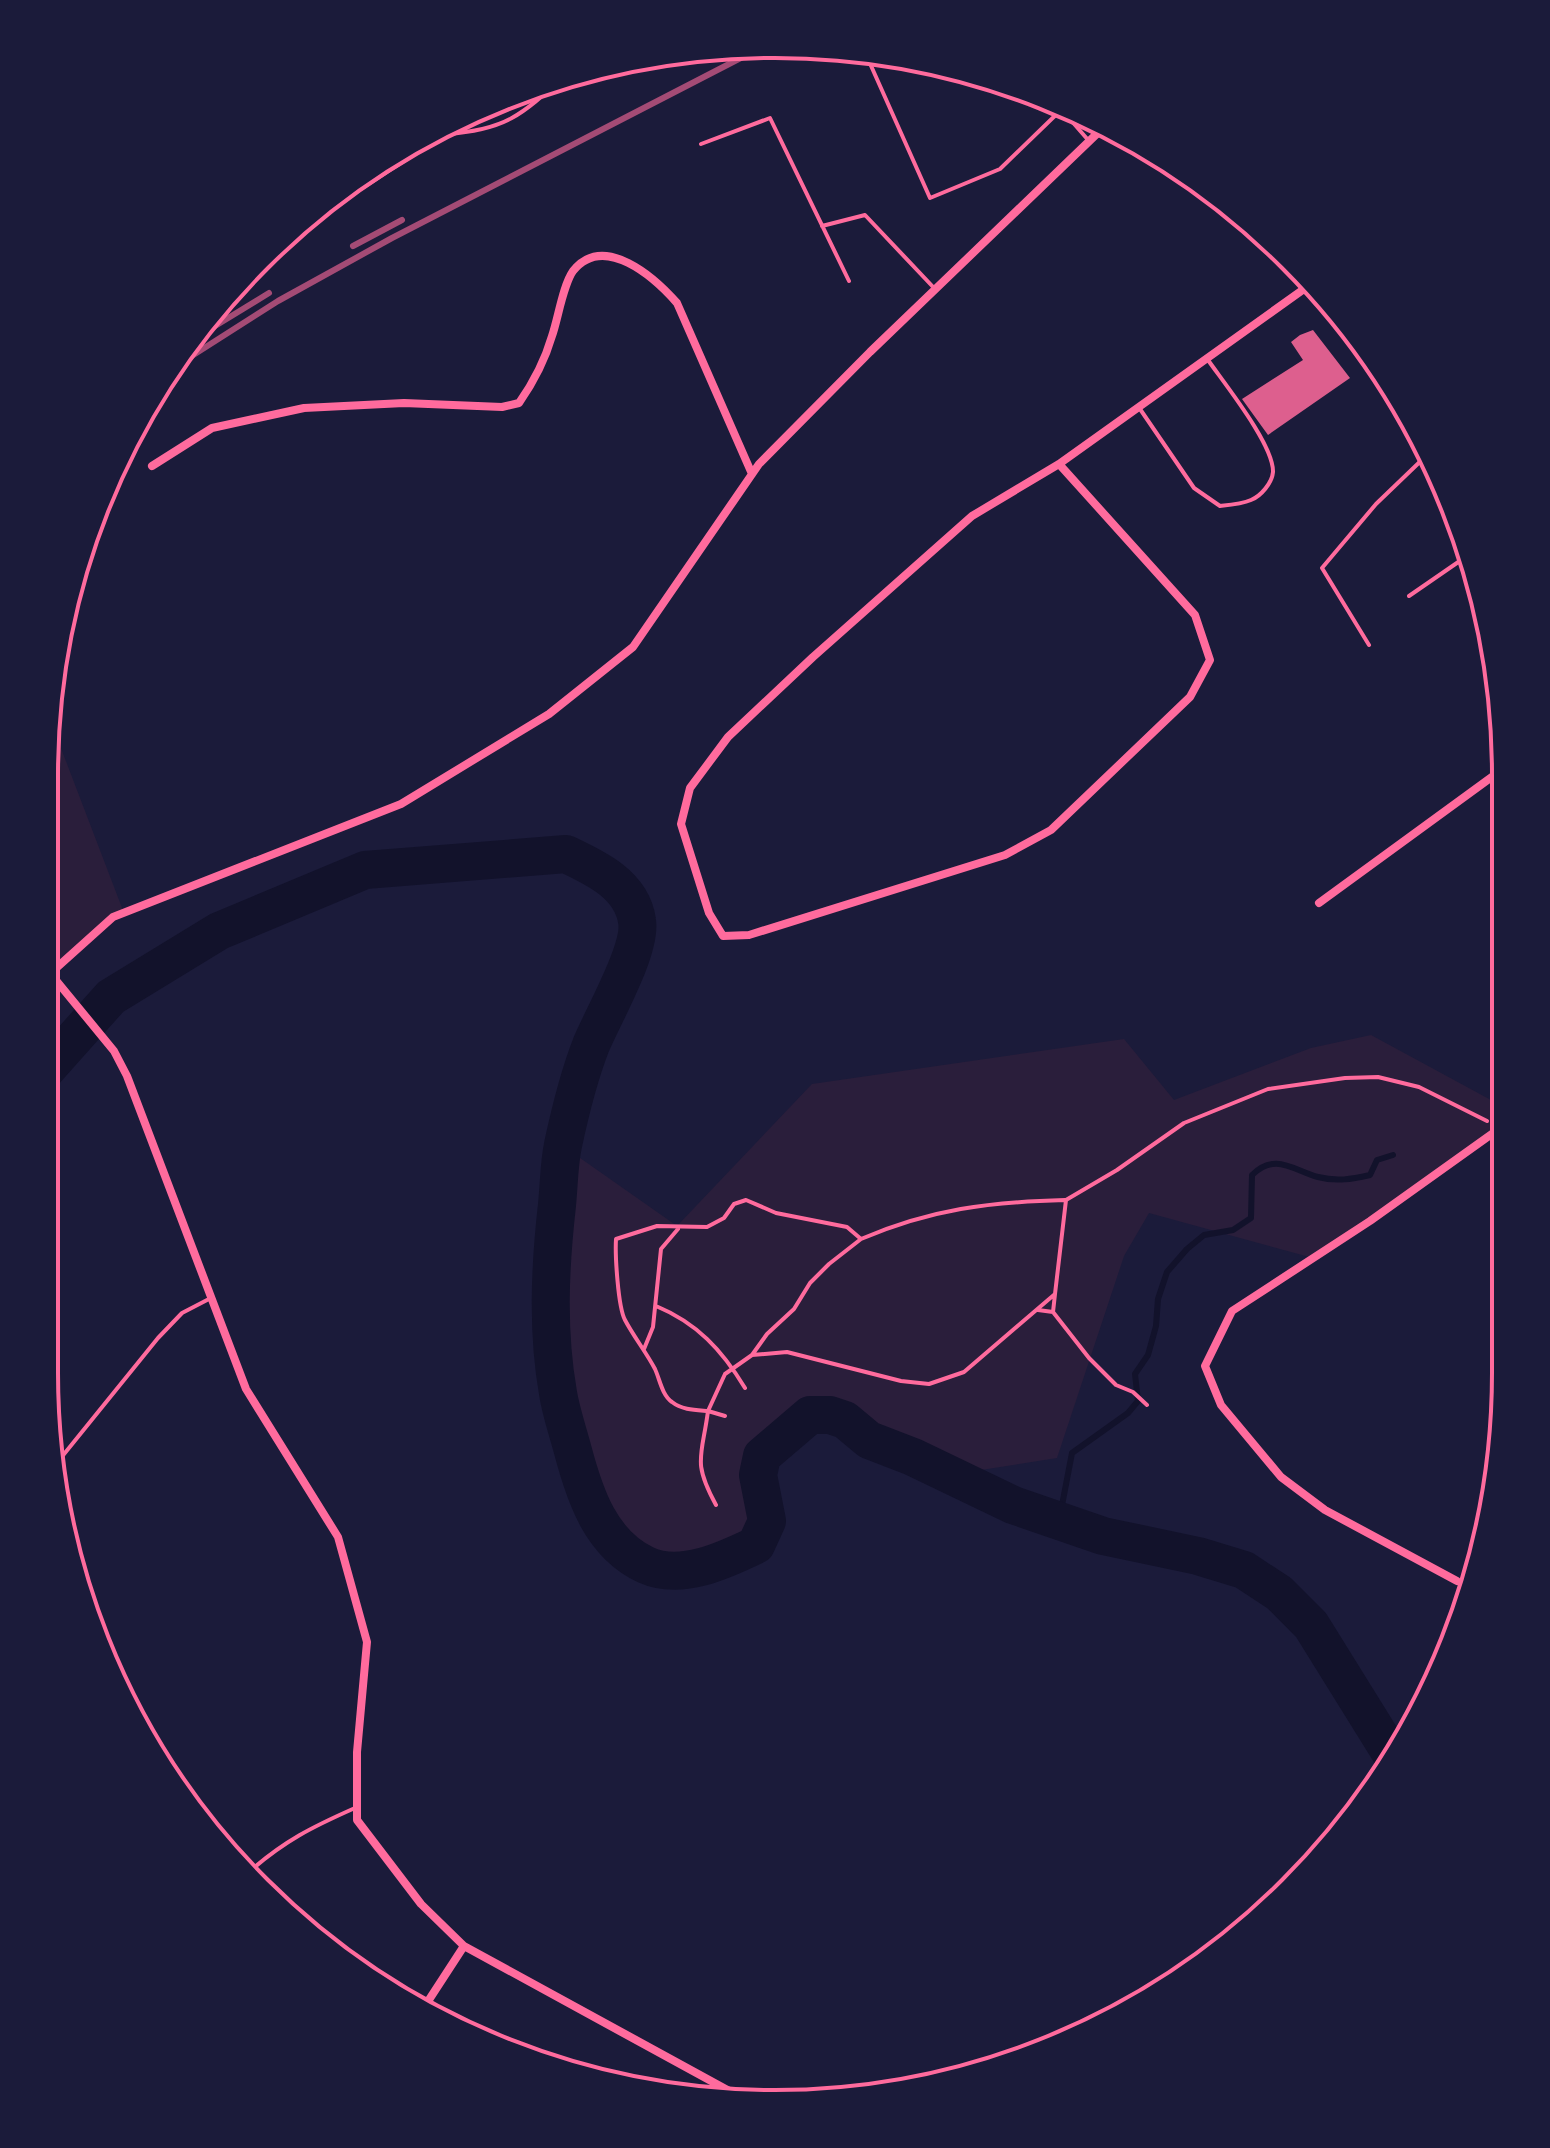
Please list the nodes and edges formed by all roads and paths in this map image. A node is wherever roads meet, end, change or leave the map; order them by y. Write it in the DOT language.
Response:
graph roads {
  1 [pos="870,64"];
  2 [pos="540,98"];
  3 [pos="1056,116"];
  4 [pos="1076,125"];
  5 [pos="454,134"];
  6 [pos="1096,134"];
  7 [pos="1089,141"];
  8 [pos="701,144"];
  9 [pos="822,226"];
  10 [pos="849,281"];
  11 [pos="935,289"];
  12 [pos="1303,290"];
  13 [pos="1206,359"];
  14 [pos="1139,407"];
  15 [pos="1420,462"];
  16 [pos="1059,464"];
  17 [pos="152,466"];
  18 [pos="752,474"];
  19 [pos="1459,561"];
  20 [pos="1409,596"];
  21 [pos="1369,645"];
  22 [pos="1492,777"];
  23 [pos="1319,903"];
  24 [pos="58,966"];
  25 [pos="58,984"];
  26 [pos="1492,1123"];
  27 [pos="1492,1133"];
  28 [pos="1066,1200"];
  29 [pos="680,1227"];
  30 [pos="861,1239"];
  31 [pos="1055,1294"];
  32 [pos="211,1297"];
  33 [pos="656,1306"];
  34 [pos="1038,1310"];
  35 [pos="1053,1312"];
  36 [pos="644,1349"];
  37 [pos="752,1355"];
  38 [pos="733,1368"];
  39 [pos="745,1388"];
  40 [pos="1147,1405"];
  41 [pos="708,1411"];
  42 [pos="725,1416"];
  43 [pos="63,1455"];
  44 [pos="716,1505"];
  45 [pos="1457,1581"];
  46 [pos="357,1807"];
  47 [pos="255,1867"];
  48 [pos="464,1946"];
  49 [pos="429,2001"];
  50 [pos="723,2088"];
  1 -- 3 [label="lane"];
  2 -- 5 [label="lane"];
  4 -- 7 [label="lane"];
  6 -- 7 [label="street"];
  7 -- 11 [label="street"];
  8 -- 9 [label="lane"];
  9 -- 10 [label="lane"];
  9 -- 11 [label="lane"];
  11 -- 18 [label="street"];
  12 -- 13 [label="street"];
  13 -- 14 [label="street"];
  13 -- 14 [label="lane"];
  14 -- 16 [label="street"];
  15 -- 21 [label="lane"];
  16 -- 16 [label="street"];
  17 -- 18 [label="street"];
  18 -- 24 [label="street"];
  19 -- 20 [label="lane"];
  22 -- 23 [label="street"];
  25 -- 32 [label="street"];
  26 -- 28 [label="path"];
  27 -- 45 [label="street"];
  28 -- 30 [label="path"];
  28 -- 31 [label="path"];
  29 -- 30 [label="path"];
  29 -- 33 [label="path"];
  29 -- 36 [label="path"];
  30 -- 37 [label="path"];
  31 -- 34 [label="path"];
  31 -- 35 [label="path"];
  32 -- 43 [label="lane"];
  32 -- 46 [label="street"];
  33 -- 36 [label="path"];
  33 -- 38 [label="path"];
  34 -- 35 [label="path"];
  34 -- 37 [label="path"];
  35 -- 40 [label="path"];
  36 -- 41 [label="path"];
  37 -- 38 [label="path"];
  38 -- 39 [label="path"];
  38 -- 41 [label="path"];
  41 -- 42 [label="path"];
  41 -- 44 [label="path"];
  46 -- 47 [label="lane"];
  46 -- 48 [label="street"];
  48 -- 49 [label="street"];
  48 -- 50 [label="street"];
}
